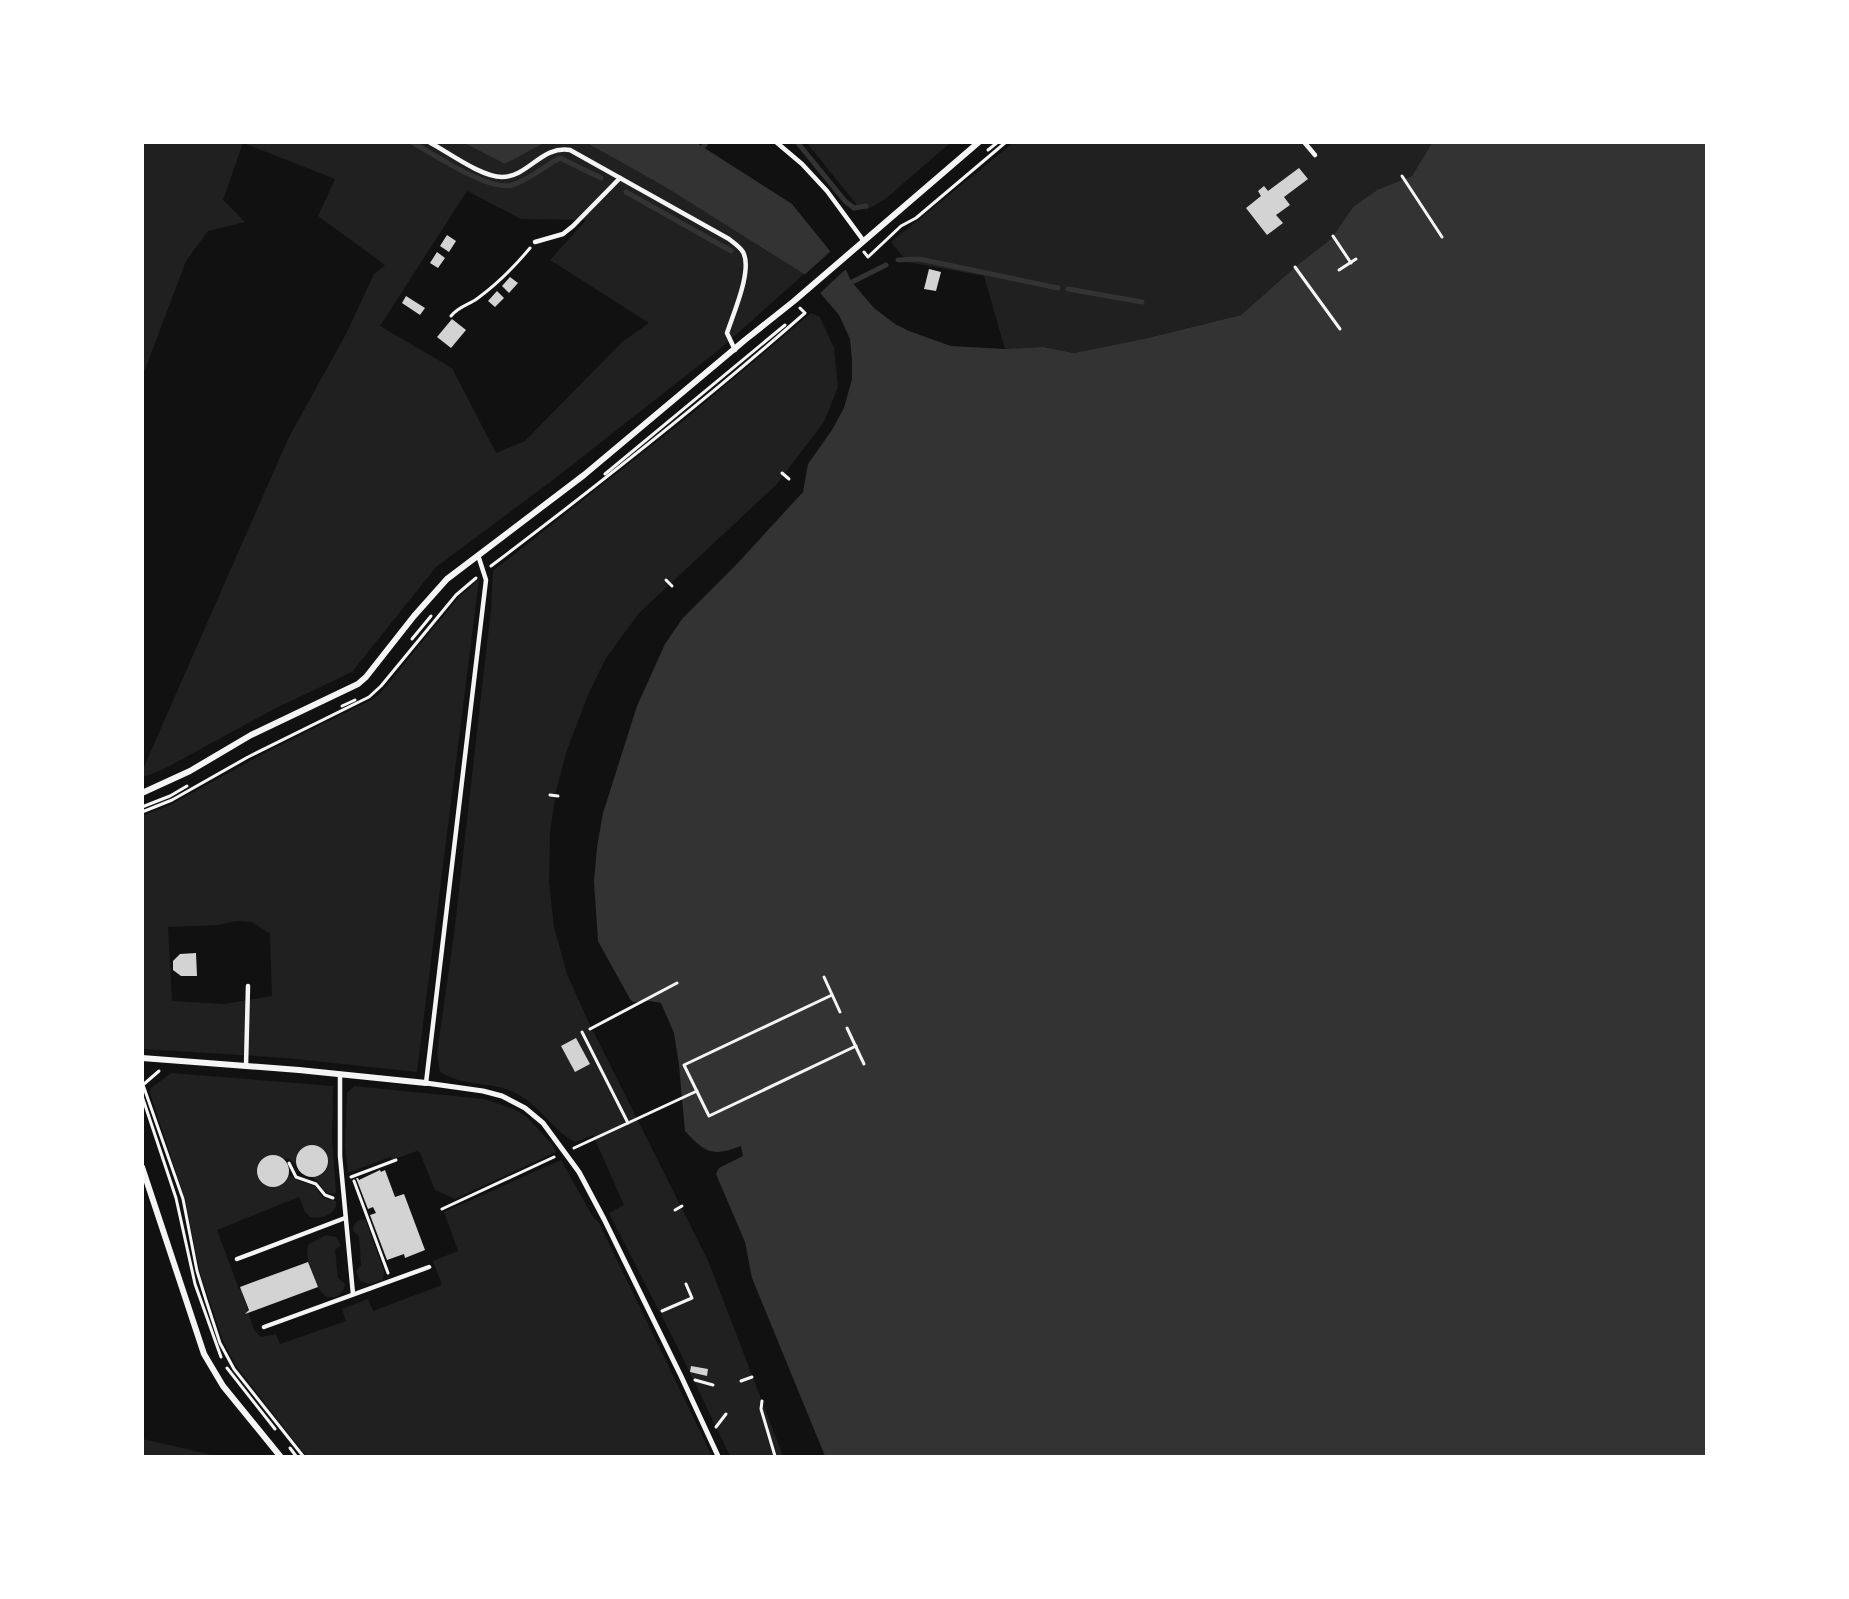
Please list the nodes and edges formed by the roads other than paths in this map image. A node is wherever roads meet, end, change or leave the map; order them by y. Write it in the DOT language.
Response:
graph roads {
  1 [pos="429,142"];
  2 [pos="776,142"];
  3 [pos="979,142"];
  4 [pos="1304,142"];
  5 [pos="1315,154"];
  6 [pos="620,178"];
  7 [pos="863,240"];
  8 [pos="535,242"];
  9 [pos="735,350"];
  10 [pos="478,555"];
  11 [pos="142,793"];
  12 [pos="248,986"];
  13 [pos="142,1058"];
  14 [pos="246,1066"];
  15 [pos="340,1074"];
  16 [pos="426,1083"];
  17 [pos="142,1167"];
  18 [pos="345,1218"];
  19 [pos="237,1259"];
  20 [pos="429,1267"];
  21 [pos="353,1294"];
  22 [pos="264,1327"];
  23 [pos="280,1456"];
  24 [pos="718,1456"];
  1 -- 6 [label="lane"];
  2 -- 7 [label="lane"];
  3 -- 7 [label="street"];
  4 -- 5 [label="lane"];
  6 -- 8 [label="lane"];
  6 -- 9 [label="lane"];
  7 -- 9 [label="street"];
  9 -- 10 [label="street"];
  10 -- 11 [label="street"];
  10 -- 16 [label="lane"];
  12 -- 14 [label="lane"];
  13 -- 14 [label="street"];
  14 -- 15 [label="street"];
  15 -- 16 [label="street"];
  15 -- 18 [label="lane"];
  16 -- 24 [label="street"];
  17 -- 23 [label="street"];
  18 -- 19 [label="lane"];
  18 -- 21 [label="lane"];
  20 -- 21 [label="lane"];
  21 -- 22 [label="lane"];
}
